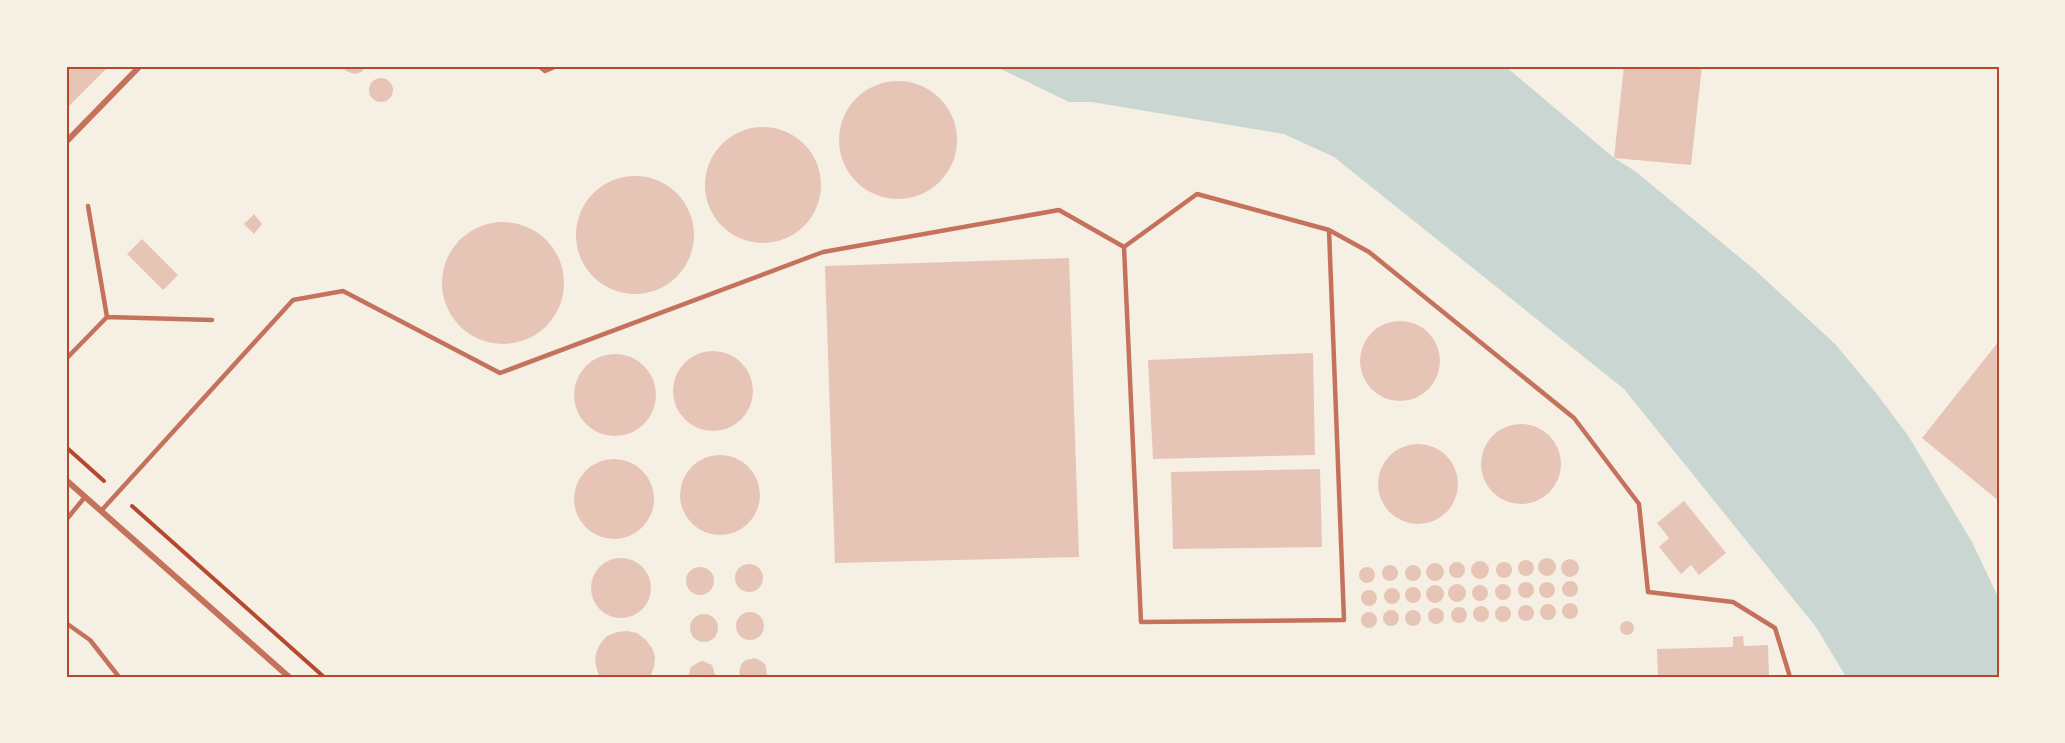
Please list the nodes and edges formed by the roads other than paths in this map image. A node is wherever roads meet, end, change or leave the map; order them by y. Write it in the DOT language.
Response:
graph roads {
  1 [pos="140,66"];
  2 [pos="539,66"];
  3 [pos="557,66"];
  4 [pos="66,142"];
  5 [pos="88,206"];
  6 [pos="1329,230"];
  7 [pos="1124,247"];
  8 [pos="107,317"];
  9 [pos="212,320"];
  10 [pos="66,359"];
  11 [pos="66,480"];
  12 [pos="85,497"];
  13 [pos="101,511"];
  14 [pos="66,520"];
  15 [pos="66,623"];
  16 [pos="119,677"];
  17 [pos="290,677"];
  18 [pos="1790,677"];
  1 -- 4 [label="street"];
  2 -- 3 [label="lane"];
  5 -- 8 [label="lane"];
  6 -- 7 [label="lane"];
  6 -- 7 [label="lane"];
  6 -- 18 [label="lane"];
  7 -- 13 [label="lane"];
  8 -- 9 [label="lane"];
  8 -- 10 [label="lane"];
  11 -- 12 [label="street"];
  12 -- 13 [label="street"];
  12 -- 14 [label="lane"];
  13 -- 17 [label="street"];
  15 -- 16 [label="lane"];
}
